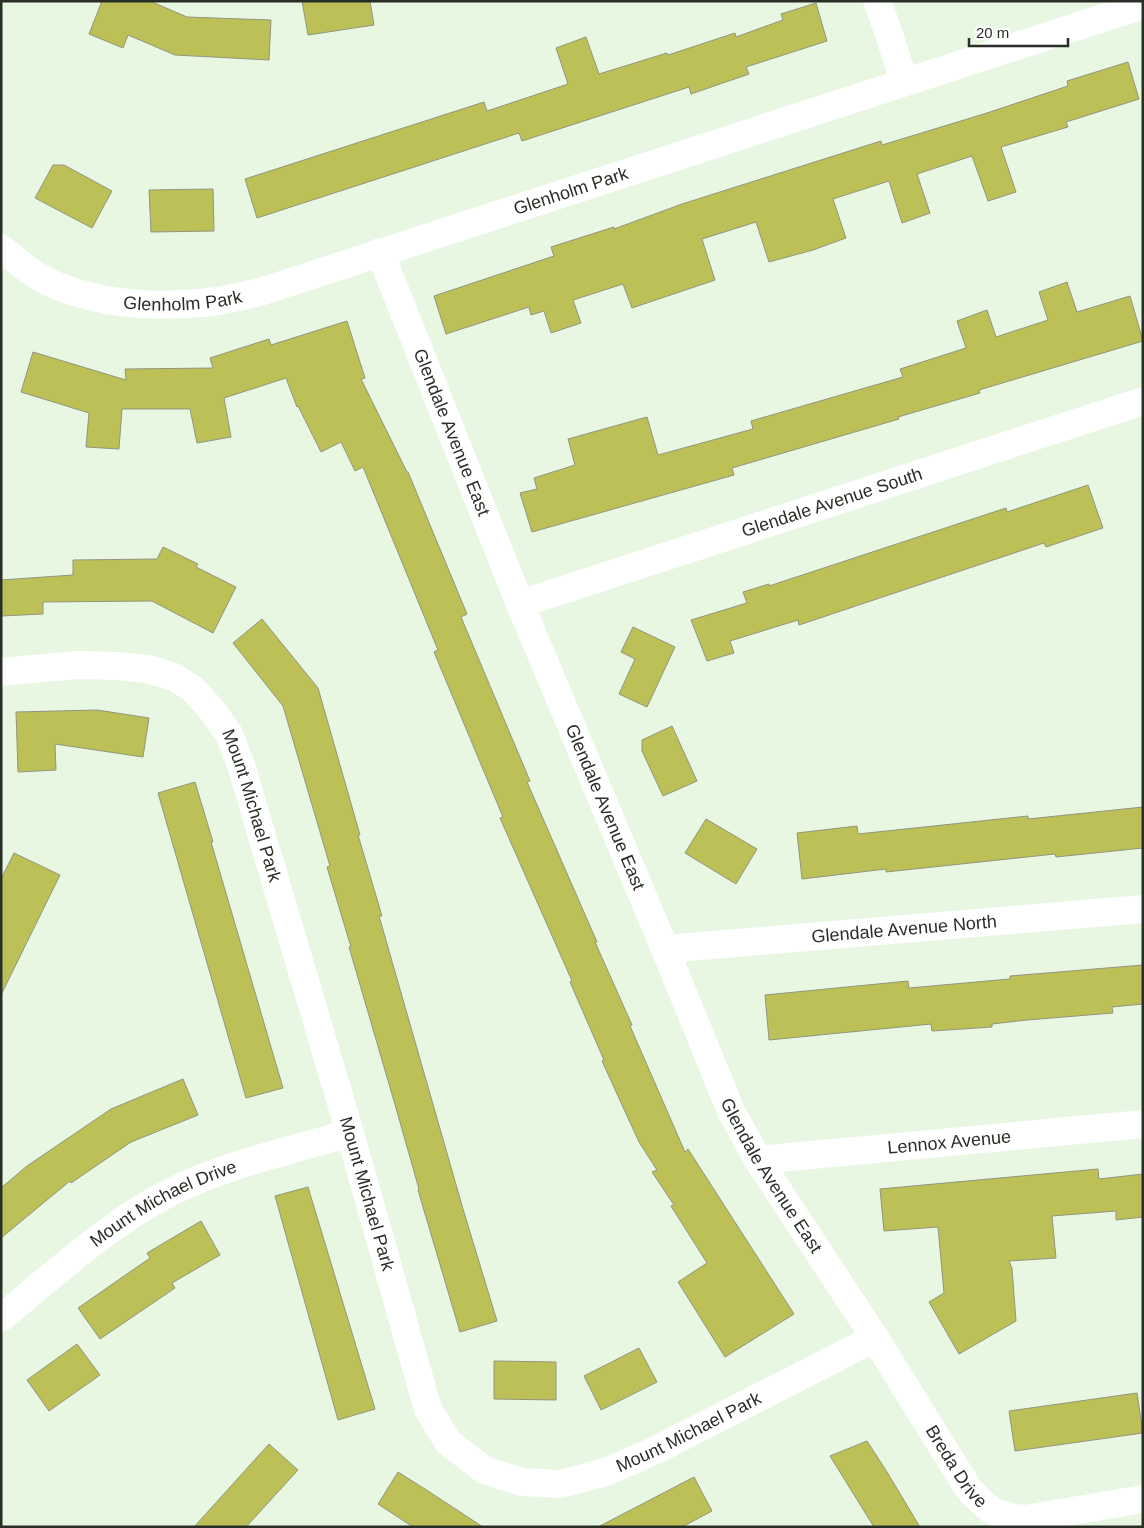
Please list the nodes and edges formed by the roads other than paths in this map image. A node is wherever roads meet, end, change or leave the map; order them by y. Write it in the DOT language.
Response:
graph roads {
  1 [pos="876,1"];
  2 [pos="1143,5"];
  3 [pos="904,82"];
  4 [pos="1,248"];
  5 [pos="380,252"];
  6 [pos="1143,401"];
  7 [pos="520,604"];
  8 [pos="1,672"];
  9 [pos="1143,909"];
  10 [pos="665,949"];
  11 [pos="1143,1124"];
  12 [pos="350,1133"];
  13 [pos="758,1160"];
  14 [pos="1,1318"];
  15 [pos="875,1338"];
  16 [pos="1143,1499"];
  1 -- 3 [label="street"];
  2 -- 3 [label="street, Glenholm Park"];
  3 -- 5 [label="street, Glenholm Park"];
  4 -- 5 [label="street, Glenholm Park"];
  5 -- 7 [label="street, Glendale Avenue East"];
  6 -- 7 [label="street, Glendale Avenue South"];
  7 -- 10 [label="street, Glendale Avenue East"];
  8 -- 12 [label="street, Mount Michael Park"];
  9 -- 10 [label="street, Glendale Avenue North"];
  10 -- 13 [label="street, Glendale Avenue East"];
  11 -- 13 [label="street, Lennox Avenue"];
  12 -- 14 [label="street, Mount Michael Drive"];
  12 -- 15 [label="street, Mount Michael Park"];
  13 -- 15 [label="street, Glendale Avenue East"];
  15 -- 16 [label="street, Breda Drive"];
}
